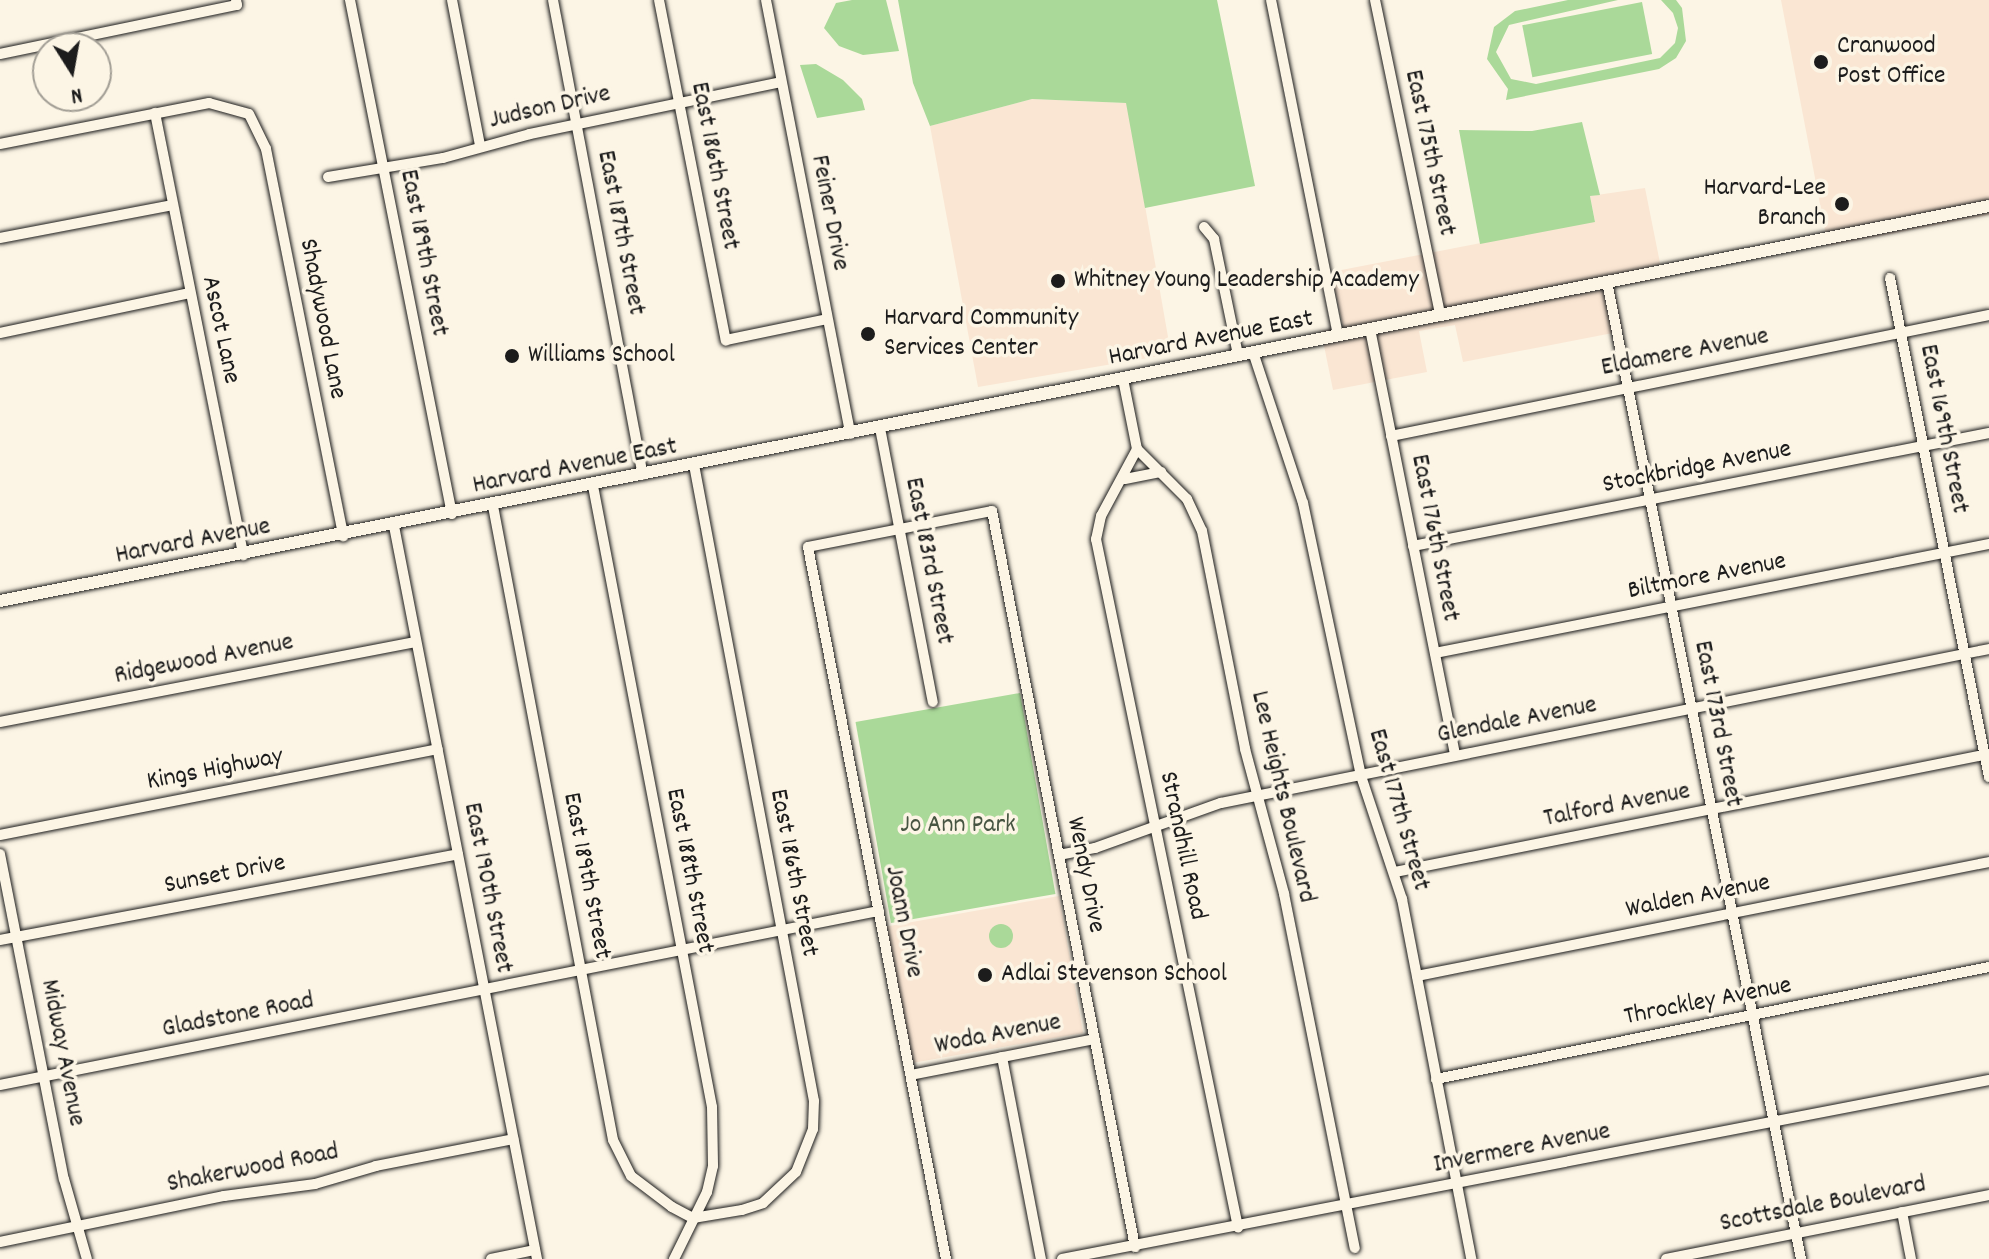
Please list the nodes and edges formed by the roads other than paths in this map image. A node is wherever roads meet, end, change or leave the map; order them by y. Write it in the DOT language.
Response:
graph roads {
  1 [pos="350,0"];
  2 [pos="452,0"];
  3 [pos="553,0"];
  4 [pos="659,0"];
  5 [pos="766,0"];
  6 [pos="1271,0"];
  7 [pos="1375,0"];
  8 [pos="236,3"];
  9 [pos="0,54"];
  10 [pos="781,82"];
  11 [pos="679,102"];
  12 [pos="155,113"];
  13 [pos="577,124"];
  14 [pos="0,144"];
  15 [pos="480,146"];
  16 [pos="383,168"];
  17 [pos="328,177"];
  18 [pos="173,205"];
  19 [pos="1989,206"];
  20 [pos="1204,227"];
  21 [pos="0,238"];
  22 [pos="1890,278"];
  23 [pos="1607,282"];
  24 [pos="190,293"];
  25 [pos="1440,315"];
  26 [pos="1989,315"];
  27 [pos="827,319"];
  28 [pos="1370,329"];
  29 [pos="1901,332"];
  30 [pos="0,333"];
  31 [pos="1338,335"];
  32 [pos="1253,352"];
  33 [pos="1238,355"];
  34 [pos="1123,379"];
  35 [pos="1627,387"];
  36 [pos="880,428"];
  37 [pos="1989,433"];
  38 [pos="850,434"];
  39 [pos="1391,436"];
  40 [pos="1923,446"];
  41 [pos="1137,449"];
  42 [pos="694,465"];
  43 [pos="1161,472"];
  44 [pos="643,475"];
  45 [pos="1125,479"];
  46 [pos="593,486"];
  47 [pos="1650,500"];
  48 [pos="493,506"];
  49 [pos="452,514"];
  50 [pos="394,526"];
  51 [pos="899,529"];
  52 [pos="343,536"];
  53 [pos="1989,544"];
  54 [pos="1413,546"];
  55 [pos="1946,551"];
  56 [pos="243,555"];
  57 [pos="0,601"];
  58 [pos="1672,606"];
  59 [pos="415,642"];
  60 [pos="1989,649"];
  61 [pos="1435,653"];
  62 [pos="1965,653"];
  63 [pos="933,702"];
  64 [pos="1692,708"];
  65 [pos="0,722"];
  66 [pos="438,749"];
  67 [pos="1455,755"];
  68 [pos="1987,755"];
  69 [pos="1361,776"];
  70 [pos="1989,777"];
  71 [pos="1260,795"];
  72 [pos="1711,810"];
  73 [pos="1155,825"];
  74 [pos="0,835"];
  75 [pos="0,854"];
  76 [pos="458,854"];
  77 [pos="1059,855"];
  78 [pos="1989,862"];
  79 [pos="1395,872"];
  80 [pos="879,911"];
  81 [pos="1732,912"];
  82 [pos="781,930"];
  83 [pos="16,937"];
  84 [pos="0,940"];
  85 [pos="682,952"];
  86 [pos="1989,967"];
  87 [pos="582,972"];
  88 [pos="1417,976"];
  89 [pos="485,991"];
  90 [pos="1753,1015"];
  91 [pos="1094,1039"];
  92 [pos="1002,1057"];
  93 [pos="911,1075"];
  94 [pos="44,1076"];
  95 [pos="1436,1079"];
  96 [pos="1989,1080"];
  97 [pos="0,1085"];
  98 [pos="1774,1121"];
  99 [pos="513,1139"];
  100 [pos="1456,1185"];
  101 [pos="1989,1195"];
  102 [pos="1346,1206"];
  103 [pos="1902,1212"];
  104 [pos="693,1218"];
  105 [pos="76,1226"];
  106 [pos="1238,1227"];
  107 [pos="1796,1233"];
  108 [pos="0,1242"];
  109 [pos="1135,1247"];
  110 [pos="1355,1248"];
  111 [pos="536,1254"];
  112 [pos="1696,1256"];
  113 [pos="87,1259"];
  114 [pos="491,1259"];
  115 [pos="674,1259"];
  116 [pos="946,1259"];
  117 [pos="1041,1259"];
  118 [pos="1062,1259"];
  119 [pos="1471,1259"];
  120 [pos="1666,1259"];
  121 [pos="1801,1259"];
  122 [pos="1911,1259"];
  1 -- 16 [label="street, East 189th Street"];
  2 -- 15 [label="street"];
  3 -- 13 [label="street, East 187th Street"];
  4 -- 11 [label="street, East 186th Street"];
  5 -- 10 [label="street, Feiner Drive"];
  6 -- 31 [label="street"];
  7 -- 25 [label="street, East 175th Street"];
  8 -- 9 [label="street"];
  10 -- 11 [label="street, Judson Drive"];
  10 -- 27 [label="street, Feiner Drive"];
  11 -- 13 [label="street, Judson Drive"];
  11 -- 27 [label="street, East 186th Street"];
  12 -- 14 [label="street"];
  12 -- 18 [label="street, Ascot Lane"];
  12 -- 52 [label="street, Shadywood Lane"];
  13 -- 15 [label="street, Judson Drive"];
  13 -- 44 [label="street, East 187th Street"];
  15 -- 16 [label="street, Judson Drive"];
  16 -- 17 [label="street, Judson Drive"];
  16 -- 49 [label="street, East 189th Street"];
  18 -- 21 [label="street"];
  18 -- 24 [label="street, Ascot Lane"];
  19 -- 23 [label="main road, Harvard Avenue East"];
  20 -- 33 [label="street"];
  22 -- 29 [label="street, East 169th Street"];
  23 -- 25 [label="main road, Harvard Avenue East"];
  23 -- 35 [label="street, East 173rd Street"];
  24 -- 30 [label="street"];
  24 -- 56 [label="street, Ascot Lane"];
  25 -- 28 [label="main road, Harvard Avenue East"];
  26 -- 29 [label="street, Eldamere Avenue"];
  27 -- 38 [label="street, Feiner Drive"];
  28 -- 31 [label="main road, Harvard Avenue East"];
  28 -- 39 [label="street, East 176th Street"];
  29 -- 35 [label="street, Eldamere Avenue"];
  29 -- 40 [label="street, East 169th Street"];
  31 -- 32 [label="main road, Harvard Avenue East"];
  32 -- 33 [label="main road, Harvard Avenue East"];
  32 -- 69 [label="street, East 177th Street"];
  33 -- 34 [label="main road, Harvard Avenue East"];
  34 -- 36 [label="main road, Harvard Avenue East"];
  34 -- 41 [label="street"];
  35 -- 39 [label="street, Eldamere Avenue"];
  35 -- 47 [label="street, East 173rd Street"];
  36 -- 38 [label="main road, Harvard Avenue East"];
  36 -- 51 [label="street, East 183rd Street"];
  37 -- 40 [label="street, Stockbridge Avenue"];
  38 -- 42 [label="main road, Harvard Avenue East"];
  39 -- 54 [label="street, East 176th Street"];
  40 -- 47 [label="street, Stockbridge Avenue"];
  40 -- 55 [label="street, East 169th Street"];
  41 -- 43 [label="street, Lee Heights Boulevard"];
  41 -- 45 [label="street, Strandhill Road"];
  42 -- 44 [label="main road, Harvard Avenue East"];
  42 -- 82 [label="street, East 186th Street"];
  43 -- 45 [label="street"];
  43 -- 71 [label="street, Lee Heights Boulevard"];
  44 -- 46 [label="main road, Harvard Avenue East"];
  45 -- 73 [label="street, Strandhill Road"];
  46 -- 48 [label="main road, Harvard Avenue East"];
  46 -- 85 [label="street, East 188th Street"];
  47 -- 54 [label="street, Stockbridge Avenue"];
  47 -- 58 [label="street, East 173rd Street"];
  48 -- 49 [label="main road, Harvard Avenue East"];
  48 -- 87 [label="street, East 189th Street"];
  49 -- 50 [label="main road, Harvard Avenue East"];
  50 -- 52 [label="main road, Harvard Avenue"];
  50 -- 59 [label="street, East 190th Street"];
  51 -- 63 [label="street, East 183rd Street"];
  51 -- 77 [label="street, Wendy Drive"];
  51 -- 80 [label="street, Joann Drive"];
  52 -- 56 [label="main road, Harvard Avenue"];
  53 -- 55 [label="street, Biltmore Avenue"];
  54 -- 61 [label="street, East 176th Street"];
  55 -- 58 [label="street, Biltmore Avenue"];
  55 -- 62 [label="street, East 169th Street"];
  56 -- 57 [label="main road, Harvard Avenue"];
  58 -- 61 [label="street, Biltmore Avenue"];
  58 -- 64 [label="street, East 173rd Street"];
  59 -- 65 [label="street, Ridgewood Avenue"];
  59 -- 66 [label="street, East 190th Street"];
  60 -- 62 [label="street, Glendale Avenue"];
  61 -- 67 [label="street, East 176th Street"];
  62 -- 64 [label="street, Glendale Avenue"];
  62 -- 68 [label="street, East 169th Street"];
  64 -- 67 [label="street, Glendale Avenue"];
  64 -- 72 [label="street, East 173rd Street"];
  66 -- 74 [label="street, Kings Highway"];
  66 -- 76 [label="street, East 190th Street"];
  67 -- 69 [label="street, Glendale Avenue"];
  68 -- 70 [label="street, East 169th Street"];
  68 -- 72 [label="street, Talford Avenue"];
  69 -- 71 [label="street, Glendale Avenue"];
  69 -- 79 [label="street, East 177th Street"];
  71 -- 73 [label="street, Glendale Avenue"];
  71 -- 102 [label="street, Lee Heights Boulevard"];
  72 -- 79 [label="street, Talford Avenue"];
  72 -- 81 [label="street, East 173rd Street"];
  73 -- 77 [label="street, Glendale Avenue"];
  73 -- 106 [label="street, Strandhill Road"];
  75 -- 83 [label="street, Midway Avenue"];
  76 -- 83 [label="street, Sunset Drive"];
  76 -- 89 [label="street, East 190th Street"];
  77 -- 91 [label="street, Wendy Drive"];
  78 -- 81 [label="street, Walden Avenue"];
  79 -- 88 [label="street, East 177th Street"];
  80 -- 82 [label="street"];
  80 -- 93 [label="street, Joann Drive"];
  81 -- 88 [label="street, Walden Avenue"];
  81 -- 90 [label="street, East 173rd Street"];
  82 -- 85 [label="street"];
  82 -- 104 [label="street, East 186th Street"];
  83 -- 84 [label="street, Sunset Drive"];
  83 -- 94 [label="street, Midway Avenue"];
  85 -- 87 [label="street"];
  85 -- 104 [label="street, East 188th Street"];
  86 -- 90 [label="street, Throckley Avenue"];
  87 -- 89 [label="street"];
  87 -- 104 [label="street, East 189th Street"];
  88 -- 95 [label="street, East 177th Street"];
  89 -- 94 [label="street, Gladstone Road"];
  89 -- 99 [label="street, East 190th Street"];
  90 -- 95 [label="street, Throckley Avenue"];
  90 -- 98 [label="street, East 173rd Street"];
  91 -- 92 [label="street, Woda Avenue"];
  91 -- 109 [label="street, Wendy Drive"];
  92 -- 93 [label="street, Woda Avenue"];
  92 -- 117 [label="street"];
  93 -- 116 [label="street, Joann Drive"];
  94 -- 97 [label="street, Gladstone Road"];
  94 -- 105 [label="street, Midway Avenue"];
  95 -- 100 [label="street, East 177th Street"];
  96 -- 98 [label="street, Invermere Avenue"];
  98 -- 100 [label="street, Invermere Avenue"];
  98 -- 107 [label="street, East 173rd Street"];
  99 -- 105 [label="street, Shakerwood Road"];
  99 -- 111 [label="street, East 190th Street"];
  100 -- 102 [label="street, Invermere Avenue"];
  100 -- 119 [label="street, East 177th Street"];
  101 -- 103 [label="street, Scottsdale Boulevard"];
  102 -- 106 [label="street, Invermere Avenue"];
  102 -- 110 [label="street, Lee Heights Boulevard"];
  103 -- 107 [label="street, Scottsdale Boulevard"];
  103 -- 122 [label="street"];
  104 -- 115 [label="street, East 188th Street"];
  105 -- 108 [label="street, Shakerwood Road"];
  105 -- 113 [label="street, Midway Avenue"];
  106 -- 109 [label="street, Invermere Avenue"];
  107 -- 112 [label="street, Scottsdale Boulevard"];
  107 -- 121 [label="street, East 173rd Street"];
  109 -- 118 [label="street, Invermere Avenue"];
  111 -- 114 [label="street"];
  112 -- 120 [label="street, Scottsdale Boulevard"];
}
